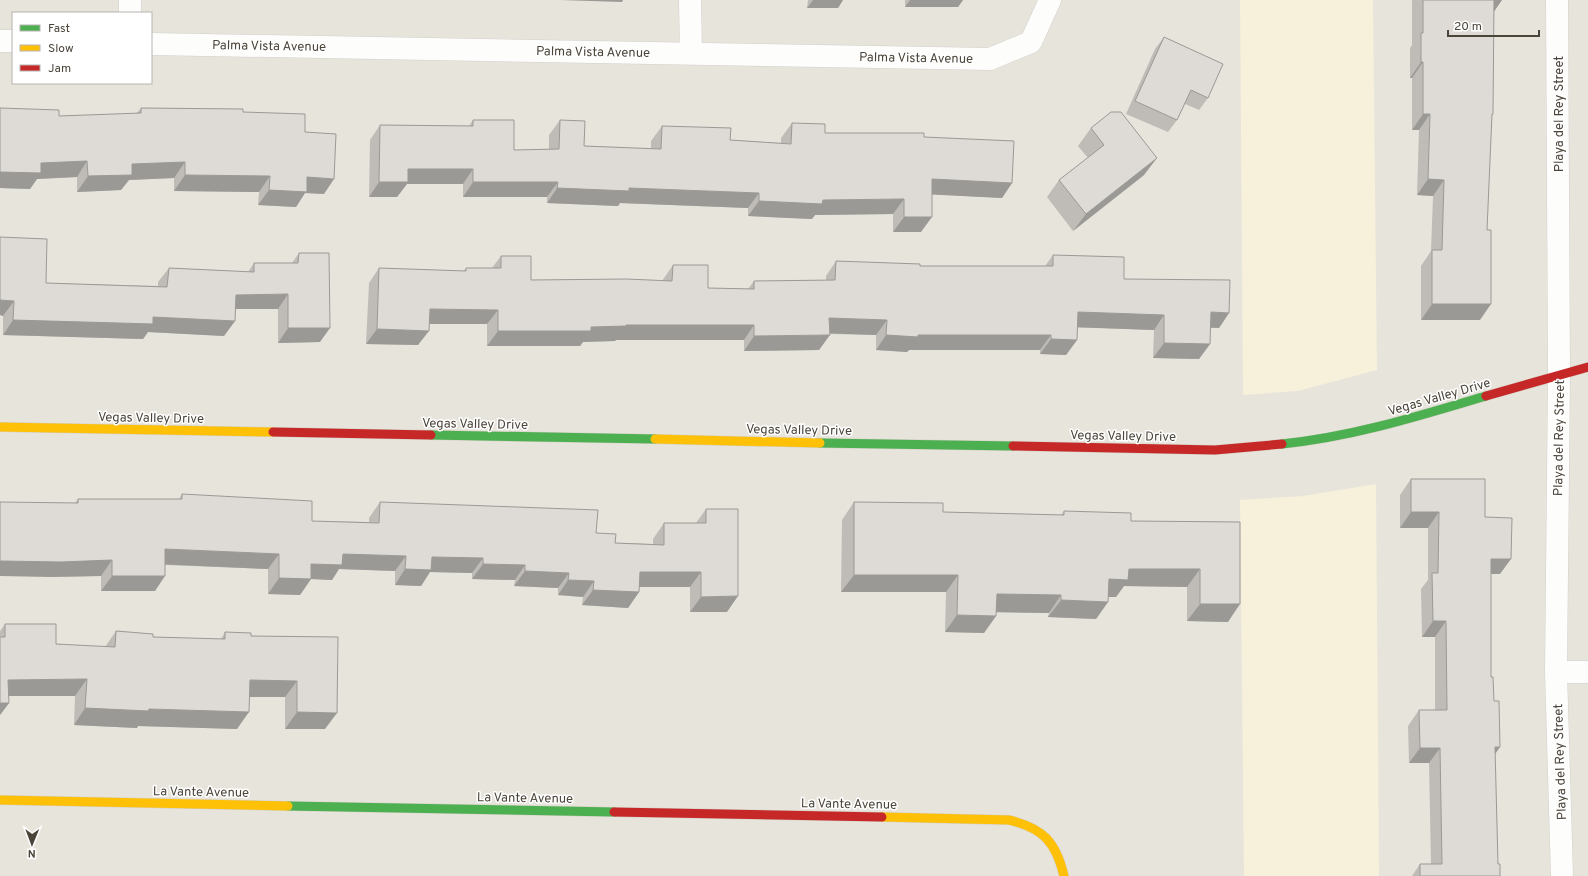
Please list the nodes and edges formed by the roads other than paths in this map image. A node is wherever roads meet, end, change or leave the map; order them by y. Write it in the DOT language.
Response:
graph roads {
  1 [pos="130,0"];
  2 [pos="690,0"];
  3 [pos="1050,0"];
  4 [pos="1557,0"];
  5 [pos="130,12"];
  6 [pos="0,41"];
  7 [pos="12,41"];
  8 [pos="152,44"];
  9 [pos="691,52"];
  10 [pos="1588,367"];
  11 [pos="1559,376"];
  12 [pos="0,427"];
  13 [pos="1556,672"];
  14 [pos="1588,672"];
  15 [pos="0,800"];
  16 [pos="1064,876"];
  17 [pos="1562,876"];
  1 -- 5 [label="street"];
  2 -- 9 [label="street"];
  3 -- 9 [label="street, Palma Vista Avenue"];
  4 -- 11 [label="street, Playa del Rey Street"];
  6 -- 7 [label="street"];
  8 -- 9 [label="street, Palma Vista Avenue"];
  10 -- 11 [label="street, Vegas Valley Drive"];
  11 -- 12 [label="street, Vegas Valley Drive"];
  11 -- 13 [label="street, Playa del Rey Street"];
  13 -- 14 [label="street"];
  13 -- 17 [label="street, Playa del Rey Street"];
  15 -- 16 [label="street, La Vante Avenue"];
}
